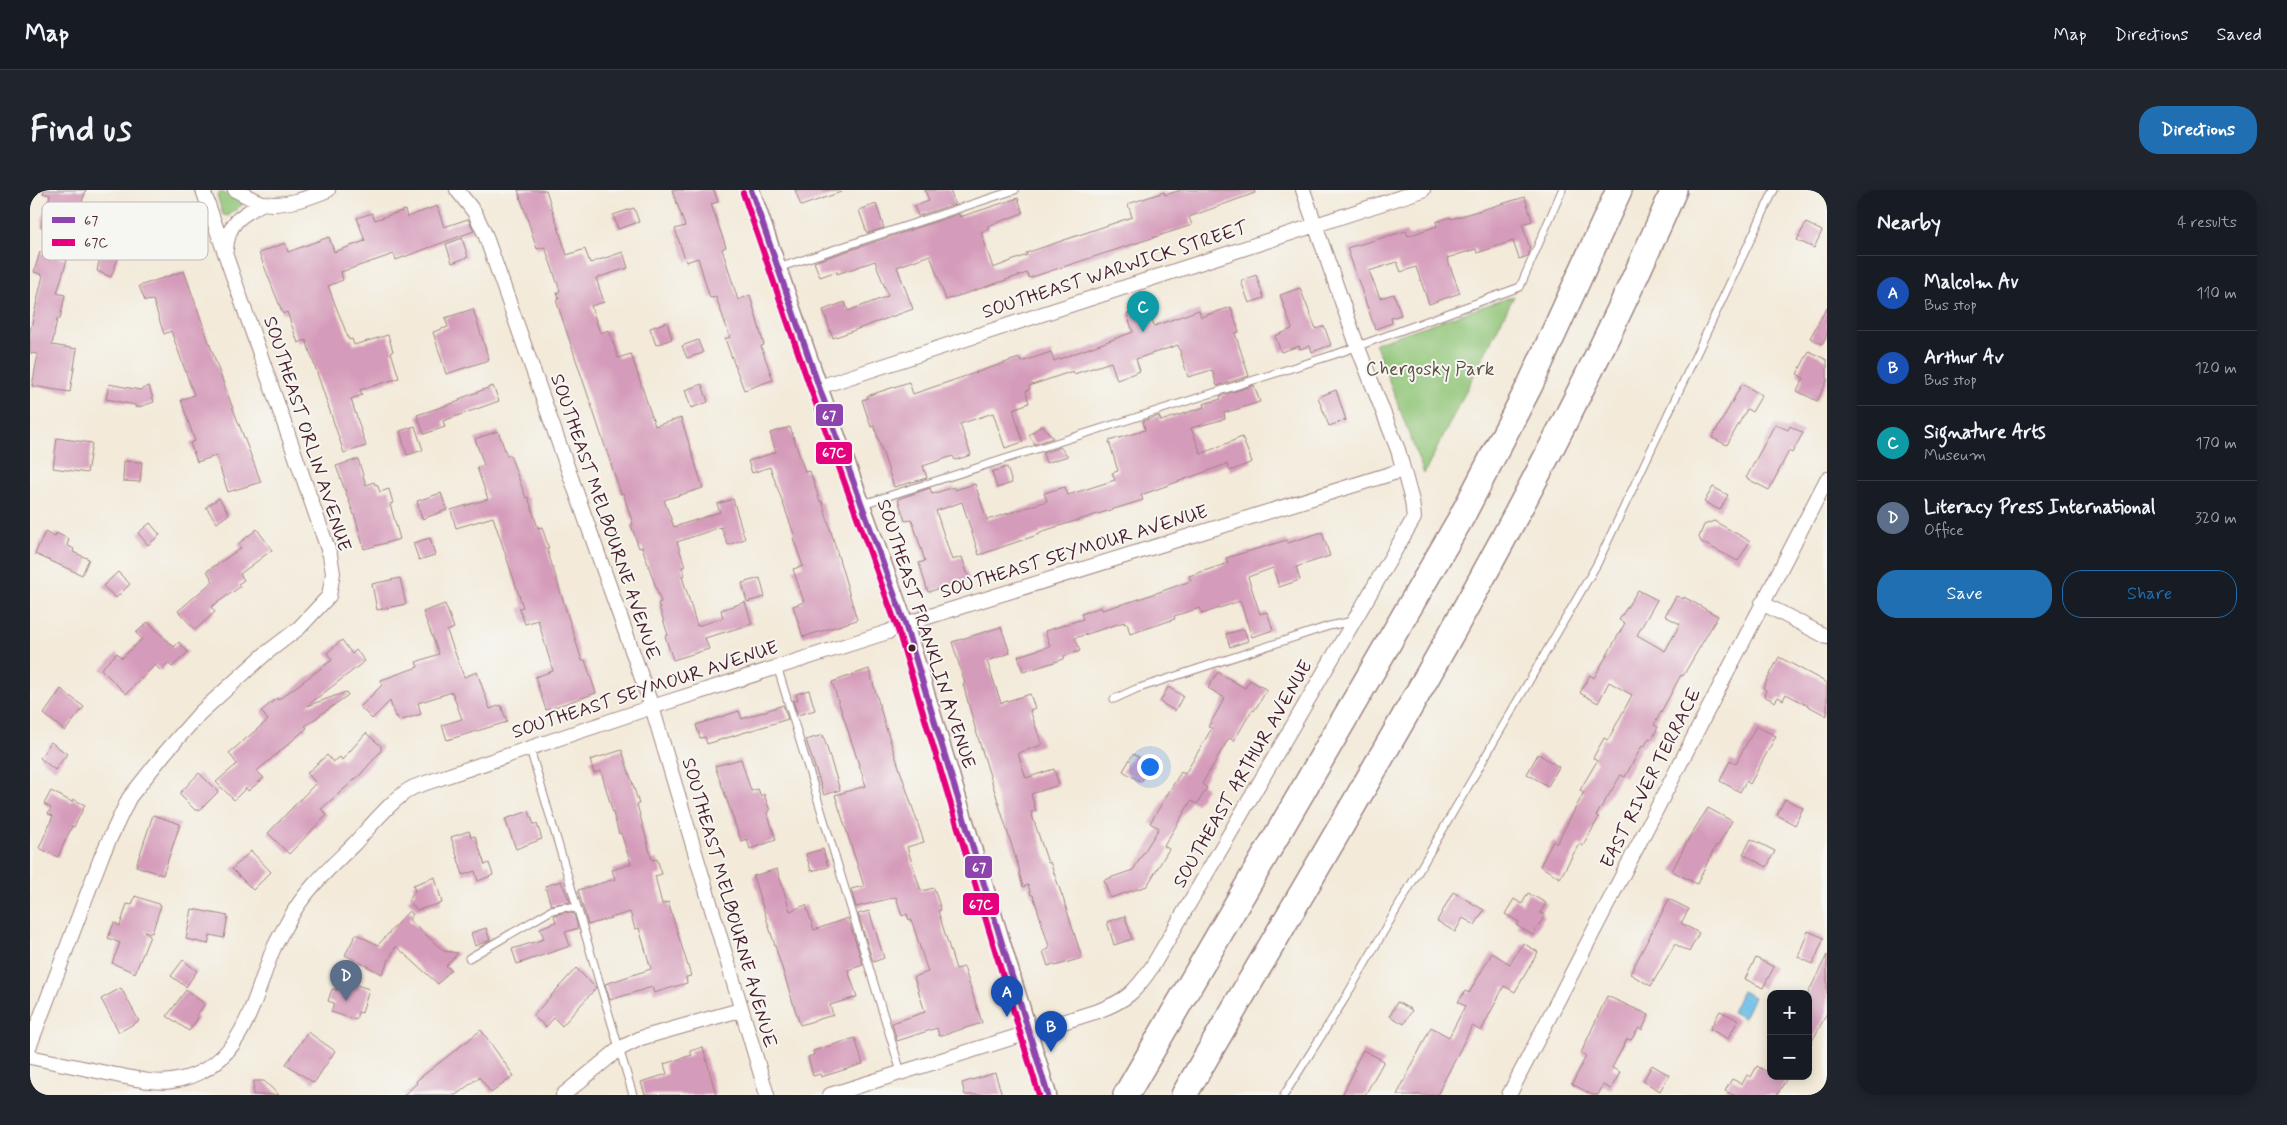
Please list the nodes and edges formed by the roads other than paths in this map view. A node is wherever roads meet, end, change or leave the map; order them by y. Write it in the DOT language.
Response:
graph roads {
  1 [pos="204,190"];
  2 [pos="235,190"];
  3 [pos="328,190"];
  4 [pos="458,190"];
  5 [pos="751,190"];
  6 [pos="1015,190"];
  7 [pos="1303,190"];
  8 [pos="1423,190"];
  9 [pos="1562,190"];
  10 [pos="1619,190"];
  11 [pos="1674,190"];
  12 [pos="1774,190"];
  13 [pos="264,203"];
  14 [pos="1316,225"];
  15 [pos="226,250"];
  16 [pos="778,268"];
  17 [pos="1357,345"];
  18 [pos="819,387"];
  19 [pos="1402,470"];
  20 [pos="1827,479"];
  21 [pos="863,504"];
  22 [pos="1762,603"];
  23 [pos="1354,621"];
  24 [pos="905,624"];
  25 [pos="1827,637"];
  26 [pos="777,666"];
  27 [pos="1114,699"];
  28 [pos="652,707"];
  29 [pos="530,749"];
  30 [pos="577,908"];
  31 [pos="469,958"];
  32 [pos="740,1010"];
  33 [pos="1030,1033"];
  34 [pos="30,1045"];
  35 [pos="619,1049"];
  36 [pos="30,1057"];
  37 [pos="900,1072"];
  38 [pos="563,1095"];
  39 [pos="633,1095"];
  40 [pos="767,1095"];
  41 [pos="830,1095"];
  42 [pos="1048,1095"];
  43 [pos="1126,1095"];
  44 [pos="1184,1095"];
  45 [pos="1284,1095"];
  46 [pos="1509,1095"];
  1 -- 15 [label="street, SOUTHEAST ORLIN AVENUE"];
  2 -- 13 [label="street"];
  3 -- 13 [label="street"];
  4 -- 28 [label="street, SOUTHEAST MELBOURNE AVENUE"];
  5 -- 16 [label="street, SOUTHEAST FRANKLIN AVENUE"];
  6 -- 16 [label="lane"];
  7 -- 14 [label="street, SOUTHEAST ARTHUR AVENUE"];
  8 -- 14 [label="street, SOUTHEAST WARWICK STREET"];
  9 -- 17 [label="lane"];
  10 -- 43 [label="highway"];
  11 -- 44 [label="highway"];
  12 -- 45 [label="lane"];
  13 -- 15 [label="street"];
  14 -- 17 [label="street, SOUTHEAST ARTHUR AVENUE"];
  14 -- 18 [label="street, SOUTHEAST WARWICK STREET"];
  15 -- 34 [label="street, SOUTHEAST ORLIN AVENUE"];
  16 -- 18 [label="street, SOUTHEAST FRANKLIN AVENUE"];
  17 -- 19 [label="street, SOUTHEAST ARTHUR AVENUE"];
  17 -- 21 [label="lane"];
  18 -- 21 [label="street, SOUTHEAST FRANKLIN AVENUE"];
  19 -- 23 [label="street, SOUTHEAST ARTHUR AVENUE"];
  19 -- 24 [label="street, SOUTHEAST SEYMOUR AVENUE"];
  20 -- 22 [label="street, EAST RIVER TERRACE"];
  21 -- 24 [label="street, SOUTHEAST FRANKLIN AVENUE"];
  22 -- 25 [label="street"];
  22 -- 46 [label="street, EAST RIVER TERRACE"];
  23 -- 27 [label="lane"];
  23 -- 33 [label="street, SOUTHEAST ARTHUR AVENUE"];
  24 -- 26 [label="street, SOUTHEAST SEYMOUR AVENUE"];
  24 -- 33 [label="street, SOUTHEAST FRANKLIN AVENUE"];
  26 -- 28 [label="street, SOUTHEAST SEYMOUR AVENUE"];
  26 -- 37 [label="lane"];
  28 -- 29 [label="street, SOUTHEAST SEYMOUR AVENUE"];
  28 -- 32 [label="street, SOUTHEAST MELBOURNE AVENUE"];
  29 -- 30 [label="lane"];
  29 -- 36 [label="street, SOUTHEAST SEYMOUR AVENUE"];
  30 -- 31 [label="lane"];
  30 -- 35 [label="lane"];
  32 -- 35 [label="street"];
  32 -- 40 [label="street, SOUTHEAST MELBOURNE AVENUE"];
  33 -- 37 [label="street, SOUTHEAST ARTHUR AVENUE"];
  33 -- 42 [label="street, SOUTHEAST FRANKLIN AVENUE"];
  35 -- 38 [label="street"];
  35 -- 39 [label="lane"];
  37 -- 41 [label="street, SOUTHEAST ARTHUR AVENUE"];
}
